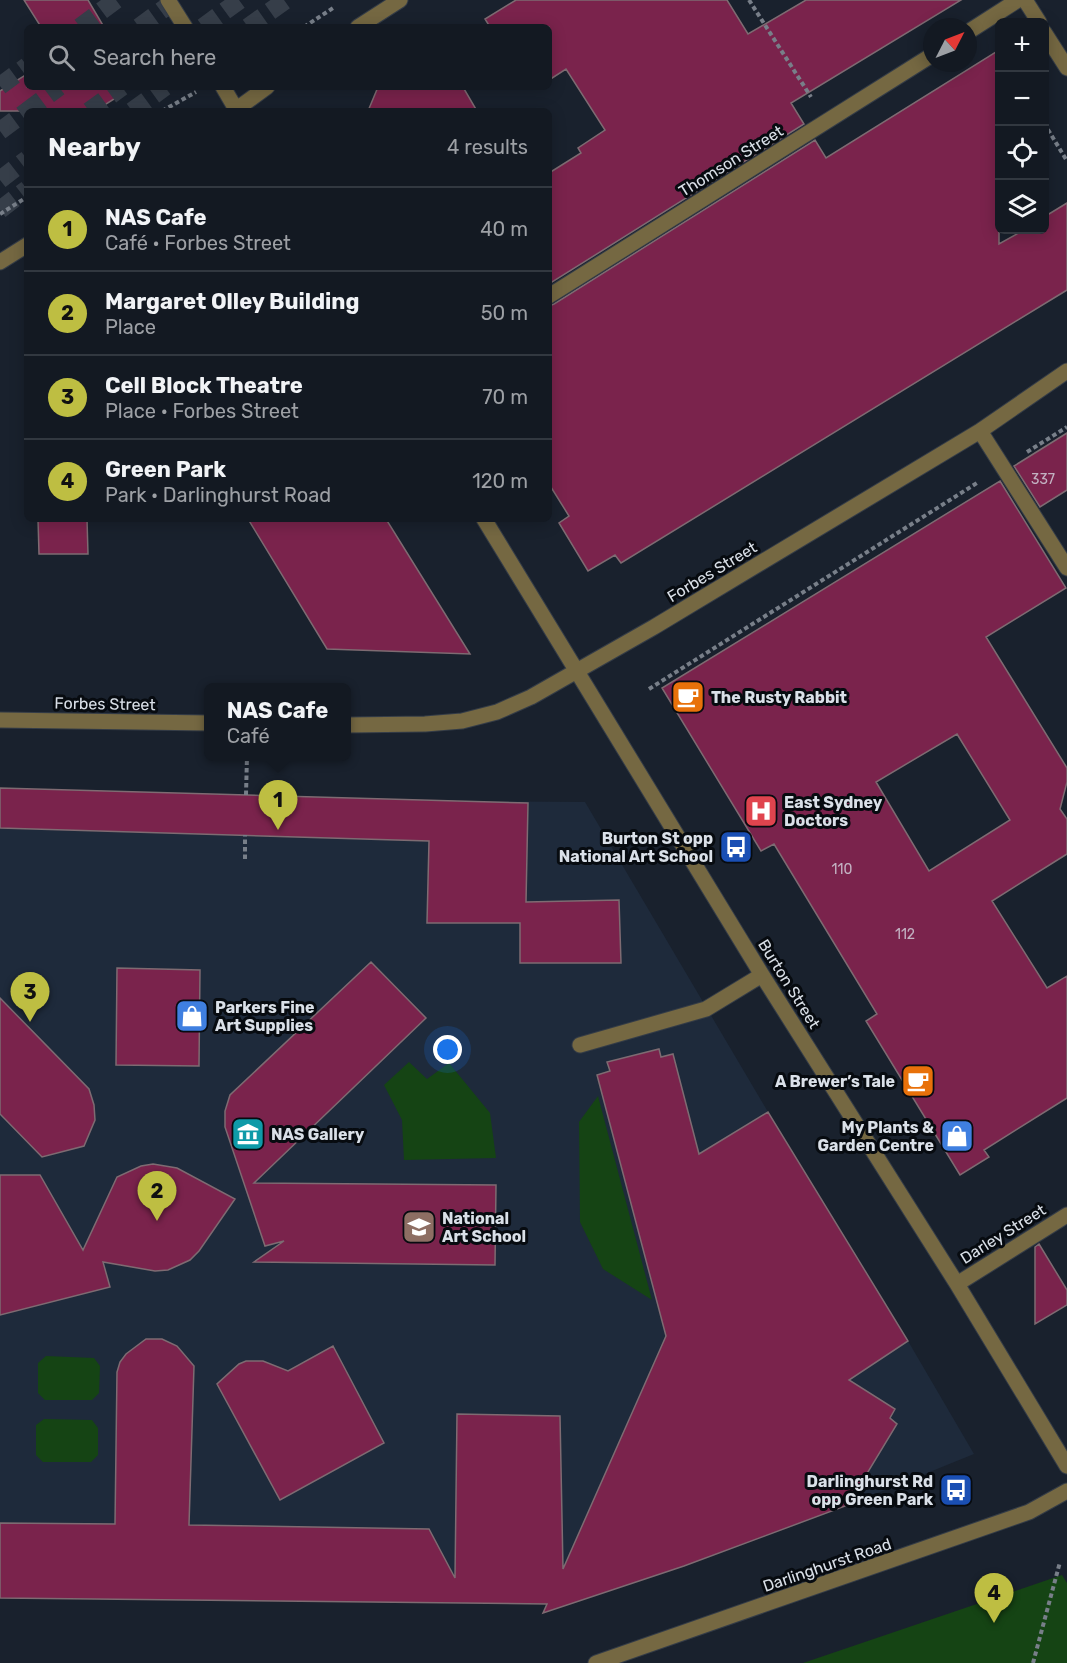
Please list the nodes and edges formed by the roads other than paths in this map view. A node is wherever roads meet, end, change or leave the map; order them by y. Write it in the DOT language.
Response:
graph roads {
  1 [pos="168,0"];
  2 [pos="400,0"];
  3 [pos="1018,0"];
  4 [pos="1025,0"];
  5 [pos="1036,18"];
  6 [pos="182,24"];
  7 [pos="363,24"];
  8 [pos="977,26"];
  9 [pos="1049,40"];
  10 [pos="923,62"];
  11 [pos="1067,68"];
  12 [pos="225,90"];
  13 [pos="263,90"];
  14 [pos="235,108"];
  15 [pos="239,108"];
  16 [pos="24,247"];
  17 [pos="0,262"];
  18 [pos="552,294"];
  19 [pos="1067,371"];
  20 [pos="980,431"];
  21 [pos="486,522"];
  22 [pos="1067,568"];
  23 [pos="577,670"];
  24 [pos="0,720"];
  25 [pos="204,723"];
  26 [pos="351,725"];
  27 [pos="762,975"];
  28 [pos="580,1045"];
  29 [pos="1067,1215"];
  30 [pos="957,1284"];
  31 [pos="1067,1466"];
  32 [pos="1067,1491"];
  33 [pos="596,1663"];
  1 -- 6 [label="street"];
  2 -- 7 [label="street"];
  3 -- 8 [label="street"];
  4 -- 5 [label="street"];
  9 -- 11 [label="street"];
  10 -- 18 [label="street, Thomson Street"];
  12 -- 14 [label="street"];
  13 -- 15 [label="street"];
  16 -- 17 [label="street"];
  19 -- 20 [label="street, Forbes Street"];
  20 -- 22 [label="street"];
  20 -- 23 [label="street, Forbes Street"];
  21 -- 23 [label="street, Burton Street"];
  23 -- 26 [label="street, Forbes Street"];
  23 -- 27 [label="street, Burton Street"];
  24 -- 25 [label="street, Forbes Street"];
  27 -- 28 [label="street"];
  27 -- 30 [label="street, Burton Street"];
  29 -- 30 [label="street, Darley Street"];
  30 -- 31 [label="street, Burton Street"];
  32 -- 33 [label="street, Darlinghurst Road"];
}
